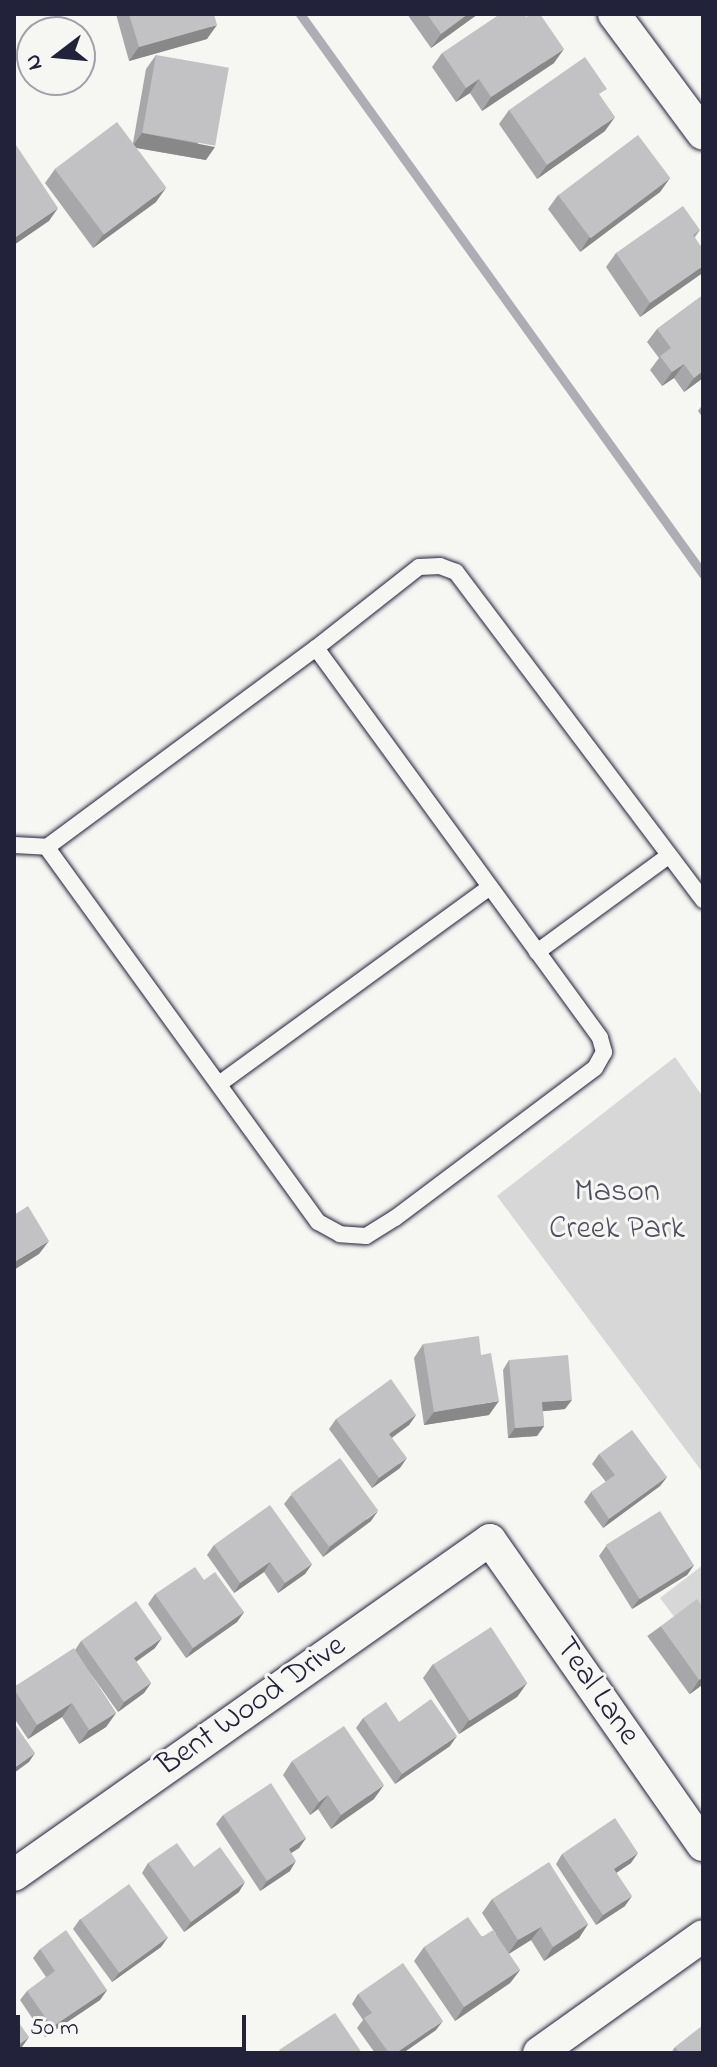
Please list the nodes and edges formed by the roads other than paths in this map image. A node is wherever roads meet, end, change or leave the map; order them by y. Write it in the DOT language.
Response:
graph roads {
  1 [pos="614,14"];
  2 [pos="703,134"];
  3 [pos="316,648"];
  4 [pos="14,845"];
  5 [pos="47,847"];
  6 [pos="667,857"];
  7 [pos="490,887"];
  8 [pos="703,900"];
  9 [pos="537,952"];
  10 [pos="219,1084"];
  11 [pos="490,1540"];
  12 [pos="703,1845"];
  13 [pos="14,1875"];
  14 [pos="703,1936"];
  15 [pos="539,2053"];
  1 -- 2 [label="street"];
  3 -- 5 [label="lane"];
  3 -- 6 [label="lane"];
  3 -- 7 [label="lane"];
  4 -- 5 [label="lane"];
  5 -- 10 [label="lane"];
  6 -- 8 [label="lane"];
  6 -- 9 [label="lane"];
  7 -- 9 [label="lane"];
  7 -- 10 [label="lane"];
  9 -- 10 [label="lane"];
  11 -- 12 [label="street, Teal Lane"];
  11 -- 13 [label="street, Bent Wood Drive"];
  14 -- 15 [label="street"];
}
